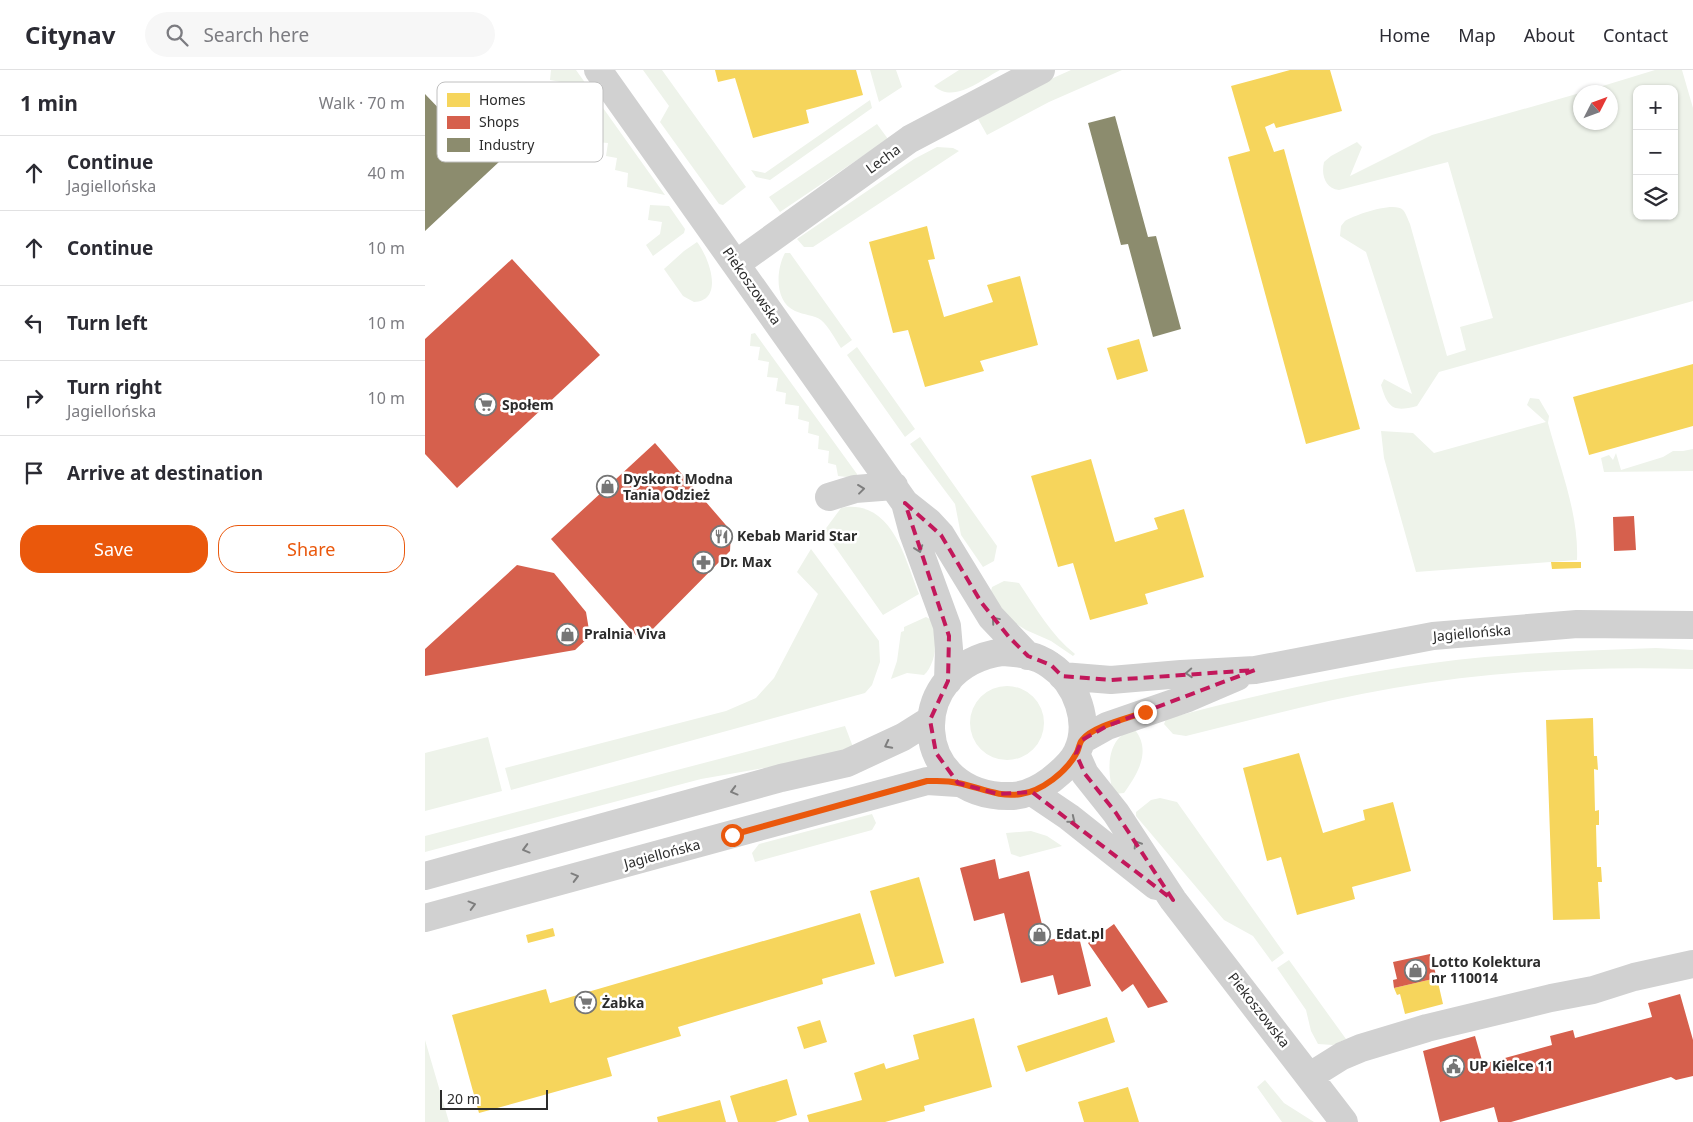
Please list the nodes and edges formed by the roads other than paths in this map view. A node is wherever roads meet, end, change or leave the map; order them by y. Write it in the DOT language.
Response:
graph roads {
  1 [pos="599,70"];
  2 [pos="1041,70"];
  3 [pos="736,264"];
  4 [pos="899,494"];
  5 [pos="829,497"];
  6 [pos="1693,625"];
  7 [pos="1029,656"];
  8 [pos="1255,670"];
  9 [pos="1062,676"];
  10 [pos="948,681"];
  11 [pos="930,720"];
  12 [pos="1079,747"];
  13 [pos="958,783"];
  14 [pos="1032,792"];
  15 [pos="425,876"];
  16 [pos="1173,900"];
  17 [pos="425,918"];
  18 [pos="1693,964"];
  19 [pos="1310,1076"];
  20 [pos="1344,1122"];
  1 -- 3 [label="street, Piekoszowska"];
  2 -- 3 [label="street, Lecha"];
  3 -- 4 [label="street, Piekoszowska"];
  5 -- 4 [label="street, one-way"];
  7 -- 4 [label="street, Piekoszowska, one-way"];
  4 -- 10 [label="street, Piekoszowska, one-way"];
  6 -- 8 [label="street, Jagiellońska"];
  7 -- 9 [label="street"];
  7 -- 10 [label="street"];
  8 -- 9 [label="street, Jagiellońska, one-way"];
  8 -- 12 [label="street, Jagiellońska"];
  9 -- 12 [label="street"];
  10 -- 11 [label="street"];
  11 -- 13 [label="street"];
  11 -- 15 [label="street, one-way"];
  12 -- 14 [label="street"];
  16 -- 12 [label="street, Piekoszowska, one-way"];
  13 -- 14 [label="street"];
  17 -- 13 [label="street, Jagiellońska, one-way"];
  14 -- 16 [label="street, Piekoszowska, one-way"];
  16 -- 19 [label="street, Piekoszowska"];
  18 -- 19 [label="street"];
  19 -- 20 [label="street, Piekoszowska"];
}
